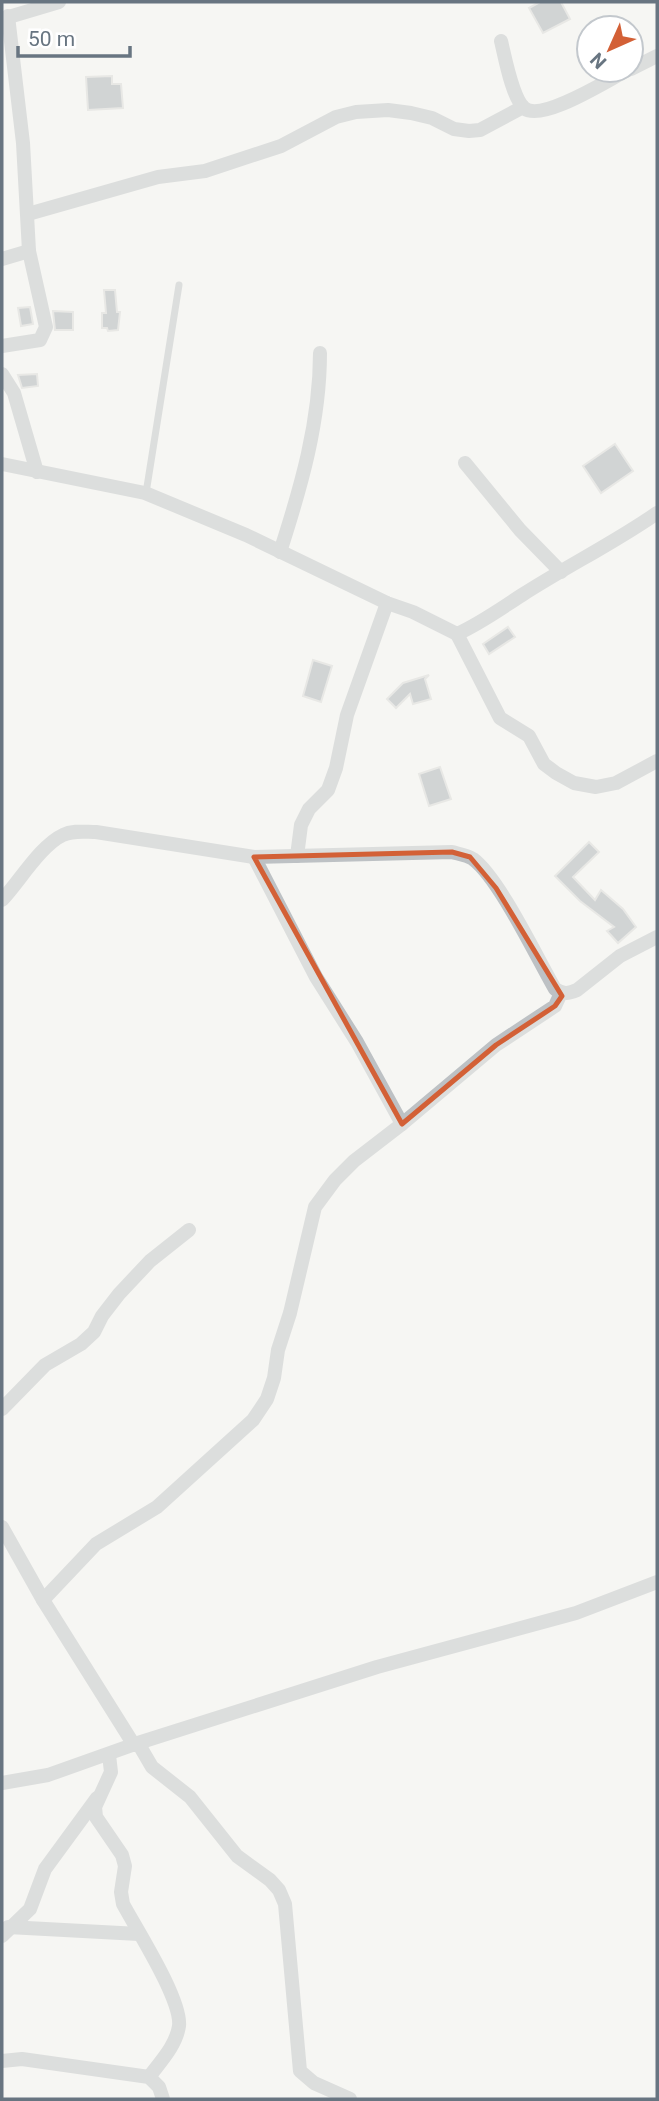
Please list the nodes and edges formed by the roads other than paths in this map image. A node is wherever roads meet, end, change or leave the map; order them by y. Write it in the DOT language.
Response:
graph roads {
  1 [pos="59,2"];
  2 [pos="5,18"];
  3 [pos="501,41"];
  4 [pos="600,84"];
  5 [pos="523,107"];
  6 [pos="28,214"];
  7 [pos="29,250"];
  8 [pos="2,259"];
  9 [pos="179,285"];
  10 [pos="2,346"];
  11 [pos="320,354"];
  12 [pos="2,374"];
  13 [pos="464,463"];
  14 [pos="2,464"];
  15 [pos="37,472"];
  16 [pos="145,493"];
  17 [pos="657,513"];
  18 [pos="280,552"];
  19 [pos="561,572"];
  20 [pos="387,603"];
  21 [pos="457,634"];
  22 [pos="657,761"];
  23 [pos="254,856"];
  24 [pos="297,856"];
  25 [pos="2,900"];
  26 [pos="657,936"];
  27 [pos="561,993"];
  28 [pos="402,1124"];
  29 [pos="189,1230"];
  30 [pos="2,1409"];
  31 [pos="2,1527"];
  32 [pos="657,1582"];
  33 [pos="43,1600"];
  34 [pos="136,1744"];
  35 [pos="109,1755"];
  36 [pos="2,1783"];
  37 [pos="100,1795"];
  38 [pos="5,1930"];
  39 [pos="139,1934"];
  40 [pos="2,2061"];
  41 [pos="149,2077"];
  42 [pos="163,2099"];
  43 [pos="350,2099"];
  1 -- 2 [label="street"];
  2 -- 6 [label="street"];
  3 -- 5 [label="street"];
  4 -- 5 [label="street"];
  5 -- 6 [label="street"];
  6 -- 7 [label="street"];
  7 -- 8 [label="street"];
  7 -- 10 [label="street"];
  9 -- 16 [label="lane"];
  11 -- 18 [label="street"];
  12 -- 15 [label="street"];
  13 -- 19 [label="street"];
  14 -- 15 [label="street"];
  15 -- 16 [label="street"];
  16 -- 18 [label="street"];
  17 -- 19 [label="street"];
  18 -- 20 [label="street"];
  19 -- 21 [label="street"];
  20 -- 21 [label="street"];
  20 -- 24 [label="street"];
  21 -- 22 [label="street"];
  23 -- 24 [label="street"];
  23 -- 25 [label="street"];
  23 -- 28 [label="street"];
  24 -- 27 [label="street"];
  26 -- 27 [label="street"];
  27 -- 28 [label="street"];
  28 -- 33 [label="street"];
  29 -- 30 [label="street"];
  31 -- 33 [label="street"];
  32 -- 34 [label="street"];
  33 -- 34 [label="street"];
  34 -- 35 [label="street"];
  34 -- 43 [label="street"];
  35 -- 36 [label="street"];
  35 -- 37 [label="street"];
  37 -- 38 [label="street"];
  37 -- 39 [label="street"];
  38 -- 39 [label="street"];
  39 -- 41 [label="street"];
  40 -- 41 [label="street"];
  41 -- 42 [label="street"];
}
